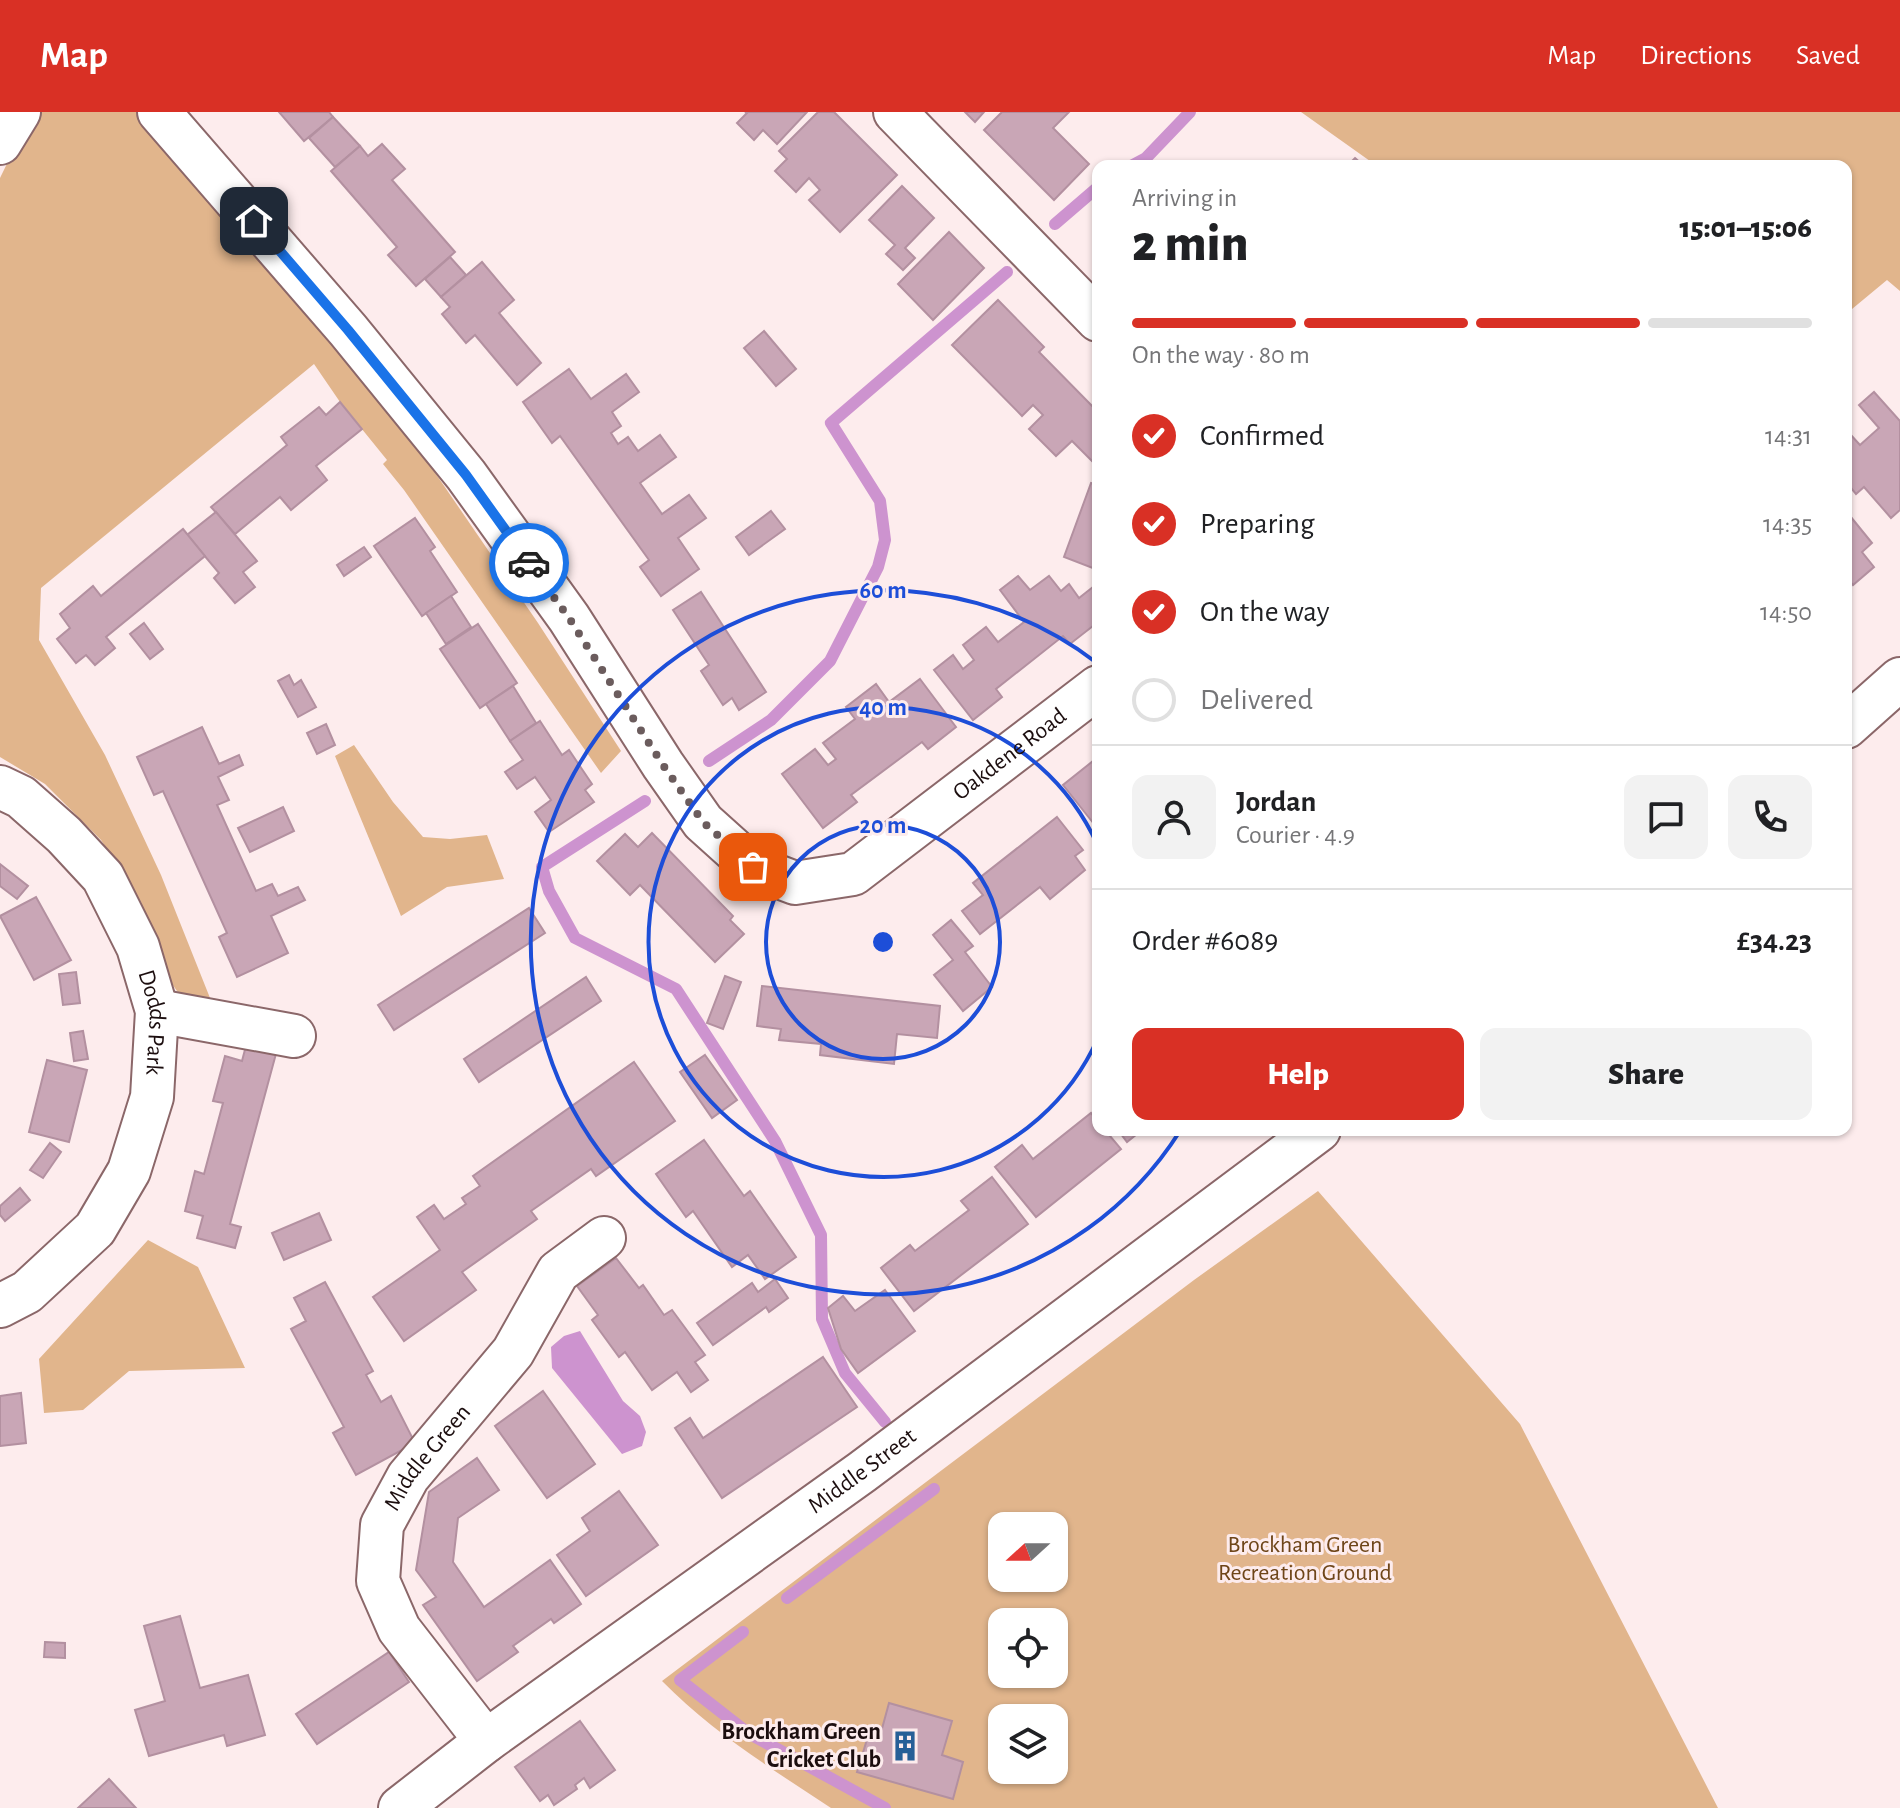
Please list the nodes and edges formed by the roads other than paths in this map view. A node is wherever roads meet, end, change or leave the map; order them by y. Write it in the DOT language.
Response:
graph roads {
  1 [pos="19,112"];
  2 [pos="159,112"];
  3 [pos="895,112"];
  4 [pos="0,143"];
  5 [pos="1092,314"];
  6 [pos="1900,679"];
  7 [pos="1092,692"];
  8 [pos="1852,722"];
  9 [pos="0,787"];
  10 [pos="157,1011"];
  11 [pos="294,1036"];
  12 [pos="1311,1136"];
  13 [pos="604,1238"];
  14 [pos="0,1306"];
  15 [pos="486,1741"];
  16 [pos="400,1808"];
  1 -- 4 [label="street"];
  2 -- 7 [label="street, Oakdene Road"];
  3 -- 5 [label="street"];
  6 -- 8 [label="street"];
  9 -- 10 [label="street, Dodds Park"];
  10 -- 11 [label="street"];
  10 -- 14 [label="street, Dodds Park"];
  12 -- 15 [label="street, Middle Street"];
  13 -- 15 [label="street, Middle Green"];
  15 -- 16 [label="street, Middle Street"];
}
